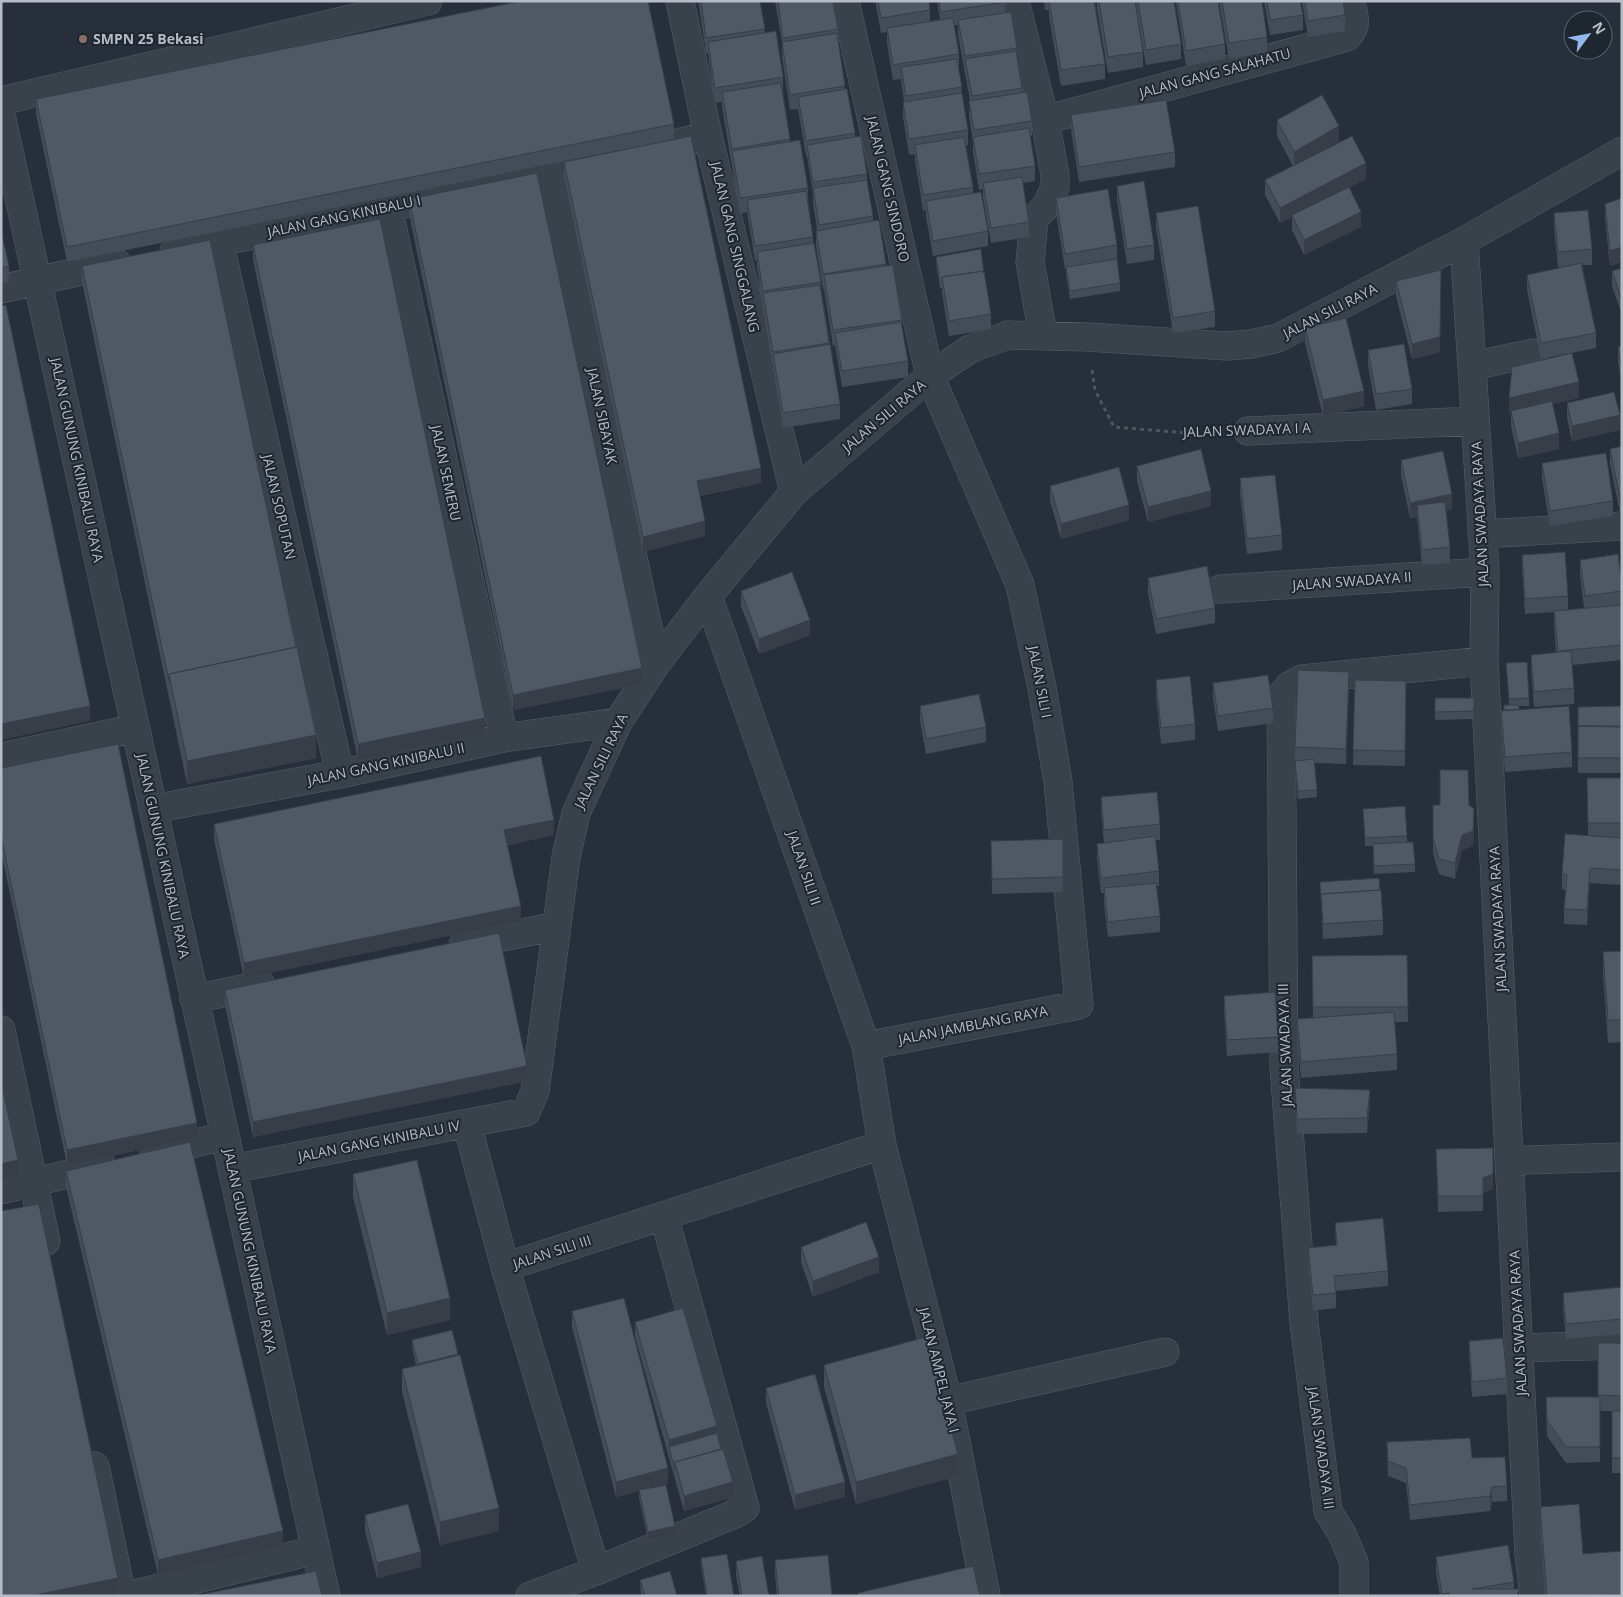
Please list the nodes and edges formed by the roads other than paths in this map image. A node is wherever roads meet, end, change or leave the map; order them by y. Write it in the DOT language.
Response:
graph roads {
  1 [pos="428,1"];
  2 [pos="680,1"];
  3 [pos="845,1"];
  4 [pos="1014,1"];
  5 [pos="1350,1"];
  6 [pos="1,101"];
  7 [pos="1,115"];
  8 [pos="1046,120"];
  9 [pos="708,136"];
  10 [pos="1622,151"];
  11 [pos="549,169"];
  12 [pos="388,208"];
  13 [pos="219,241"];
  14 [pos="1464,241"];
  15 [pos="38,281"];
  16 [pos="1,289"];
  17 [pos="1043,335"];
  18 [pos="1533,353"];
  19 [pos="1472,366"];
  20 [pos="930,376"];
  21 [pos="1475,421"];
  22 [pos="1248,431"];
  23 [pos="794,492"];
  24 [pos="1622,526"];
  25 [pos="1482,534"];
  26 [pos="1485,572"];
  27 [pos="1220,589"];
  28 [pos="708,596"];
  29 [pos="1484,661"];
  30 [pos="656,664"];
  31 [pos="618,722"];
  32 [pos="136,728"];
  33 [pos="504,738"];
  34 [pos="1,757"];
  35 [pos="340,774"];
  36 [pos="153,809"];
  37 [pos="557,926"];
  38 [pos="441,949"];
  39 [pos="286,980"];
  40 [pos="194,999"];
  41 [pos="1079,1005"];
  42 [pos="1,1030"];
  43 [pos="866,1046"];
  44 [pos="526,1112"];
  45 [pos="467,1124"];
  46 [pos="225,1136"];
  47 [pos="882,1145"];
  48 [pos="1622,1157"];
  49 [pos="1511,1164"];
  50 [pos="232,1170"];
  51 [pos="34,1182"];
  52 [pos="1,1190"];
  53 [pos="664,1216"];
  54 [pos="506,1267"];
  55 [pos="52,1269"];
  56 [pos="1622,1345"];
  57 [pos="1519,1348"];
  58 [pos="1165,1352"];
  59 [pos="948,1401"];
  60 [pos="89,1442"];
  61 [pos="316,1550"];
  62 [pos="596,1570"];
  63 [pos="124,1596"];
  64 [pos="326,1596"];
  65 [pos="530,1596"];
  66 [pos="986,1596"];
  67 [pos="1354,1596"];
  68 [pos="1534,1596"];
  1 -- 6 [label="street"];
  2 -- 9 [label="street, JALAN GANG SINGGALANG"];
  3 -- 20 [label="street, JALAN GANG SINDORO"];
  4 -- 8 [label="street"];
  5 -- 8 [label="street, JALAN GANG SALAHATU"];
  7 -- 15 [label="street, JALAN GUNUNG KINIBALU RAYA"];
  8 -- 17 [label="street"];
  9 -- 11 [label="street, JALAN GANG KINIBALU I"];
  9 -- 23 [label="street, JALAN GANG SINGGALANG"];
  10 -- 14 [label="street, JALAN SILI RAYA"];
  11 -- 12 [label="street, JALAN GANG KINIBALU I"];
  11 -- 30 [label="street, JALAN SIBAYAK"];
  12 -- 13 [label="street, JALAN GANG KINIBALU I"];
  12 -- 33 [label="street, JALAN SEMERU"];
  13 -- 15 [label="street, JALAN GANG KINIBALU I"];
  13 -- 35 [label="street, JALAN SOPUTAN"];
  14 -- 17 [label="street, JALAN SILI RAYA"];
  14 -- 19 [label="street, JALAN SWADAYA RAYA"];
  15 -- 16 [label="street, JALAN GANG KINIBALU I"];
  15 -- 32 [label="street, JALAN GUNUNG KINIBALU RAYA"];
  17 -- 20 [label="street, JALAN SILI RAYA"];
  18 -- 19 [label="street"];
  19 -- 21 [label="street, JALAN SWADAYA RAYA"];
  20 -- 23 [label="street, JALAN SILI RAYA"];
  20 -- 41 [label="street, JALAN SILI I"];
  21 -- 22 [label="street, JALAN SWADAYA I A"];
  21 -- 25 [label="street, JALAN SWADAYA RAYA"];
  23 -- 28 [label="street, JALAN SILI RAYA"];
  24 -- 25 [label="street"];
  25 -- 26 [label="street, JALAN SWADAYA RAYA"];
  26 -- 27 [label="street, JALAN SWADAYA II"];
  26 -- 29 [label="street, JALAN SWADAYA RAYA"];
  28 -- 30 [label="street, JALAN SILI RAYA"];
  28 -- 43 [label="street, JALAN SILI II"];
  29 -- 49 [label="street, JALAN SWADAYA RAYA"];
  29 -- 67 [label="street, JALAN SWADAYA III"];
  30 -- 31 [label="street, JALAN SILI RAYA"];
  31 -- 33 [label="street, JALAN GANG KINIBALU II"];
  31 -- 37 [label="street, JALAN SILI RAYA"];
  32 -- 34 [label="street"];
  32 -- 36 [label="street, JALAN GUNUNG KINIBALU RAYA"];
  33 -- 35 [label="street, JALAN GANG KINIBALU II"];
  35 -- 36 [label="street, JALAN GANG KINIBALU II"];
  36 -- 40 [label="street, JALAN GUNUNG KINIBALU RAYA"];
  37 -- 38 [label="street"];
  37 -- 44 [label="street, JALAN SILI RAYA"];
  39 -- 40 [label="street"];
  40 -- 46 [label="street, JALAN GUNUNG KINIBALU RAYA"];
  41 -- 43 [label="street, JALAN JAMBLANG RAYA"];
  42 -- 51 [label="street"];
  43 -- 47 [label="street, JALAN SILI II"];
  44 -- 45 [label="street, JALAN GANG KINIBALU IV"];
  45 -- 50 [label="street, JALAN GANG KINIBALU IV"];
  45 -- 54 [label="street"];
  46 -- 50 [label="street, JALAN GUNUNG KINIBALU RAYA"];
  46 -- 51 [label="street"];
  47 -- 53 [label="street, JALAN SILI III"];
  47 -- 59 [label="street, JALAN AMPEL JAYA I"];
  48 -- 49 [label="street"];
  49 -- 57 [label="street, JALAN SWADAYA RAYA"];
  50 -- 61 [label="street, JALAN GUNUNG KINIBALU RAYA"];
  51 -- 52 [label="street"];
  51 -- 55 [label="street"];
  53 -- 54 [label="street, JALAN SILI III"];
  53 -- 62 [label="street"];
  54 -- 62 [label="street, JALAN SILI III"];
  56 -- 57 [label="street"];
  57 -- 68 [label="street, JALAN SWADAYA RAYA"];
  58 -- 59 [label="street"];
  59 -- 66 [label="street, JALAN AMPEL JAYA I"];
  60 -- 63 [label="street"];
  61 -- 63 [label="street"];
  61 -- 64 [label="street, JALAN GUNUNG KINIBALU RAYA"];
  62 -- 65 [label="street"];
}
